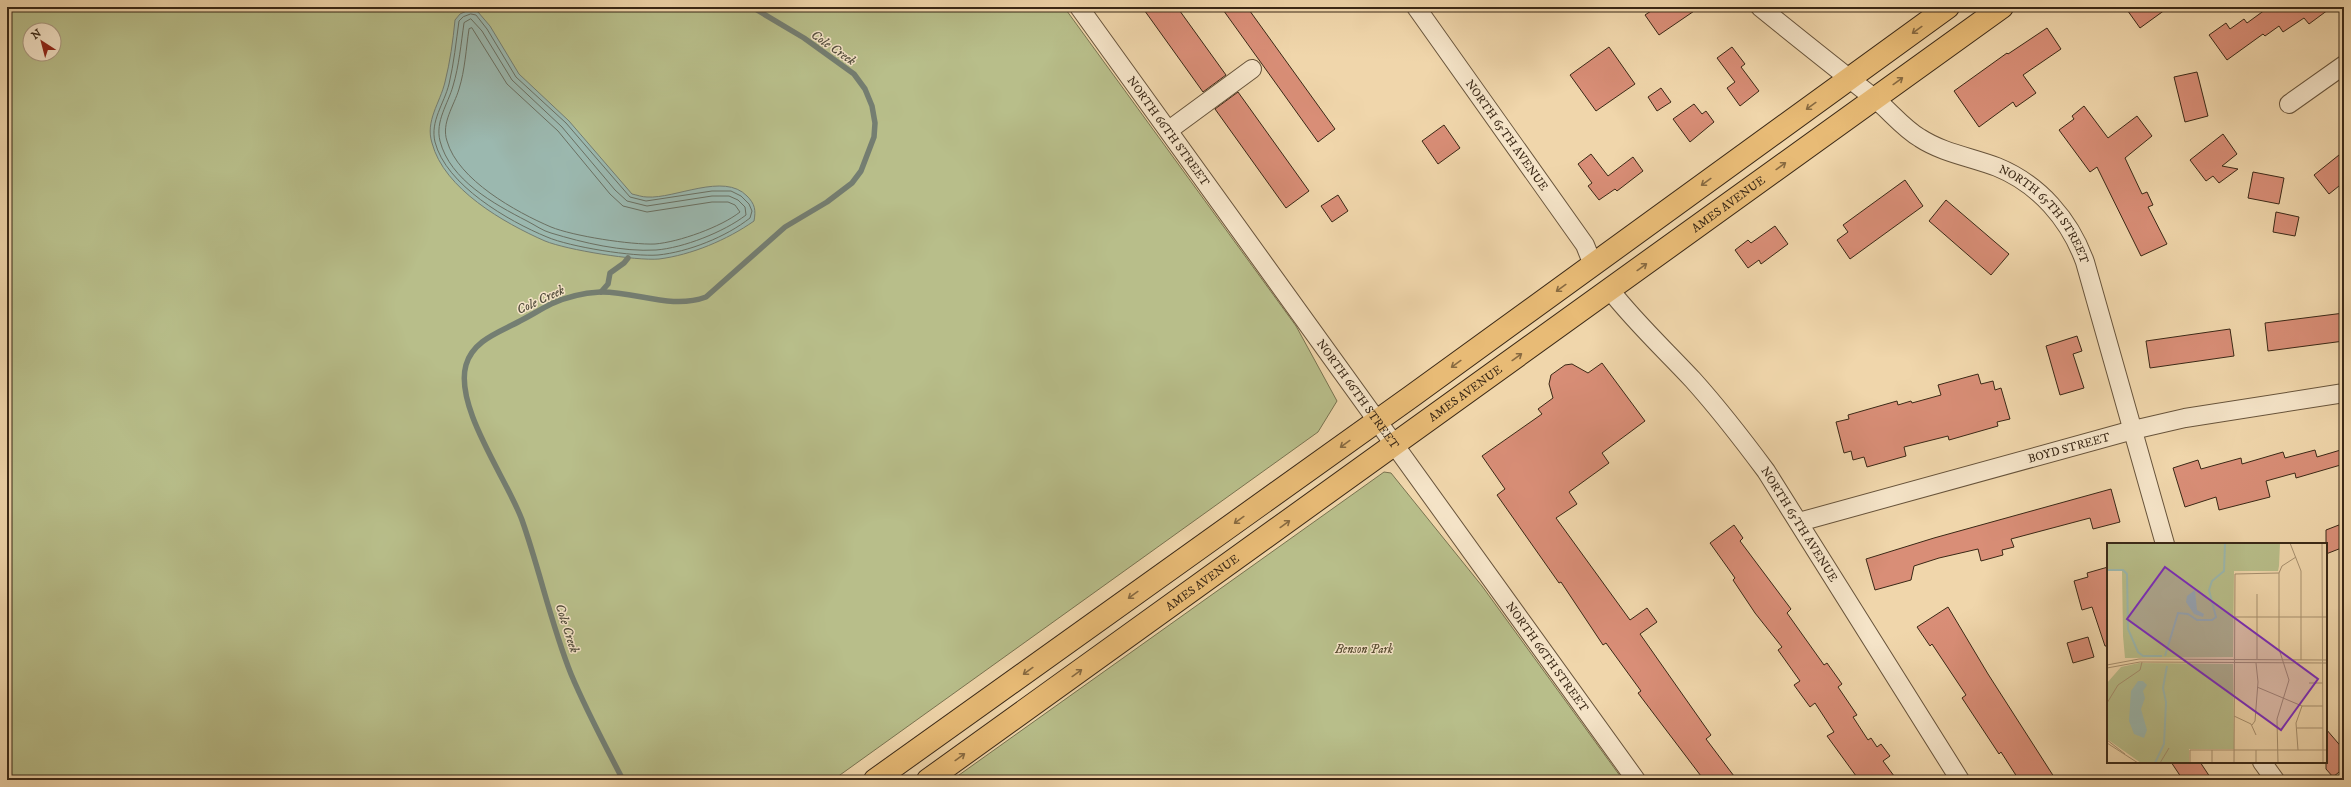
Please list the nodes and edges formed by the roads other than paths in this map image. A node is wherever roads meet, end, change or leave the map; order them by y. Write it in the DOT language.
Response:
graph roads {
  1 [pos="1080,7"];
  2 [pos="1416,7"];
  3 [pos="1760,7"];
  4 [pos="1948,7"];
  5 [pos="2002,7"];
  6 [pos="2344,65"];
  7 [pos="1252,69"];
  8 [pos="1848,79"];
  9 [pos="1874,98"];
  10 [pos="2289,104"];
  11 [pos="1169,130"];
  12 [pos="1593,265"];
  13 [pos="1610,290"];
  14 [pos="2344,393"];
  15 [pos="1377,421"];
  16 [pos="2132,430"];
  17 [pos="1394,446"];
  18 [pos="1798,522"];
  19 [pos="2165,543"];
  20 [pos="2263,763"];
  21 [pos="875,780"];
  22 [pos="928,780"];
  23 [pos="1636,780"];
  24 [pos="1960,780"];
  25 [pos="2275,780"];
  1 -- 11 [label="street, NORTH 66TH STREET"];
  2 -- 12 [label="street, NORTH 65TH AVENUE"];
  3 -- 8 [label="street, NORTH 65TH STREET"];
  4 -- 8 [label="main road, one-way"];
  9 -- 5 [label="main road, AMES AVENUE, one-way"];
  6 -- 10 [label="street"];
  7 -- 11 [label="street"];
  8 -- 9 [label="street, NORTH 65TH STREET"];
  8 -- 12 [label="main road, one-way"];
  13 -- 9 [label="main road, AMES AVENUE, one-way"];
  9 -- 16 [label="street, NORTH 65TH STREET"];
  11 -- 15 [label="street, NORTH 66TH STREET"];
  12 -- 15 [label="main road, one-way"];
  17 -- 13 [label="main road, AMES AVENUE, one-way"];
  13 -- 18 [label="street, NORTH 65TH AVENUE"];
  14 -- 16 [label="street, BOYD STREET"];
  15 -- 17 [label="street, NORTH 66TH STREET"];
  15 -- 21 [label="main road, one-way"];
  16 -- 18 [label="street, BOYD STREET"];
  16 -- 19 [label="street, NORTH 65TH STREET"];
  22 -- 17 [label="main road, AMES AVENUE, one-way"];
  17 -- 23 [label="street, NORTH 66TH STREET"];
  18 -- 24 [label="street, NORTH 65TH AVENUE"];
  20 -- 25 [label="street"];
}
